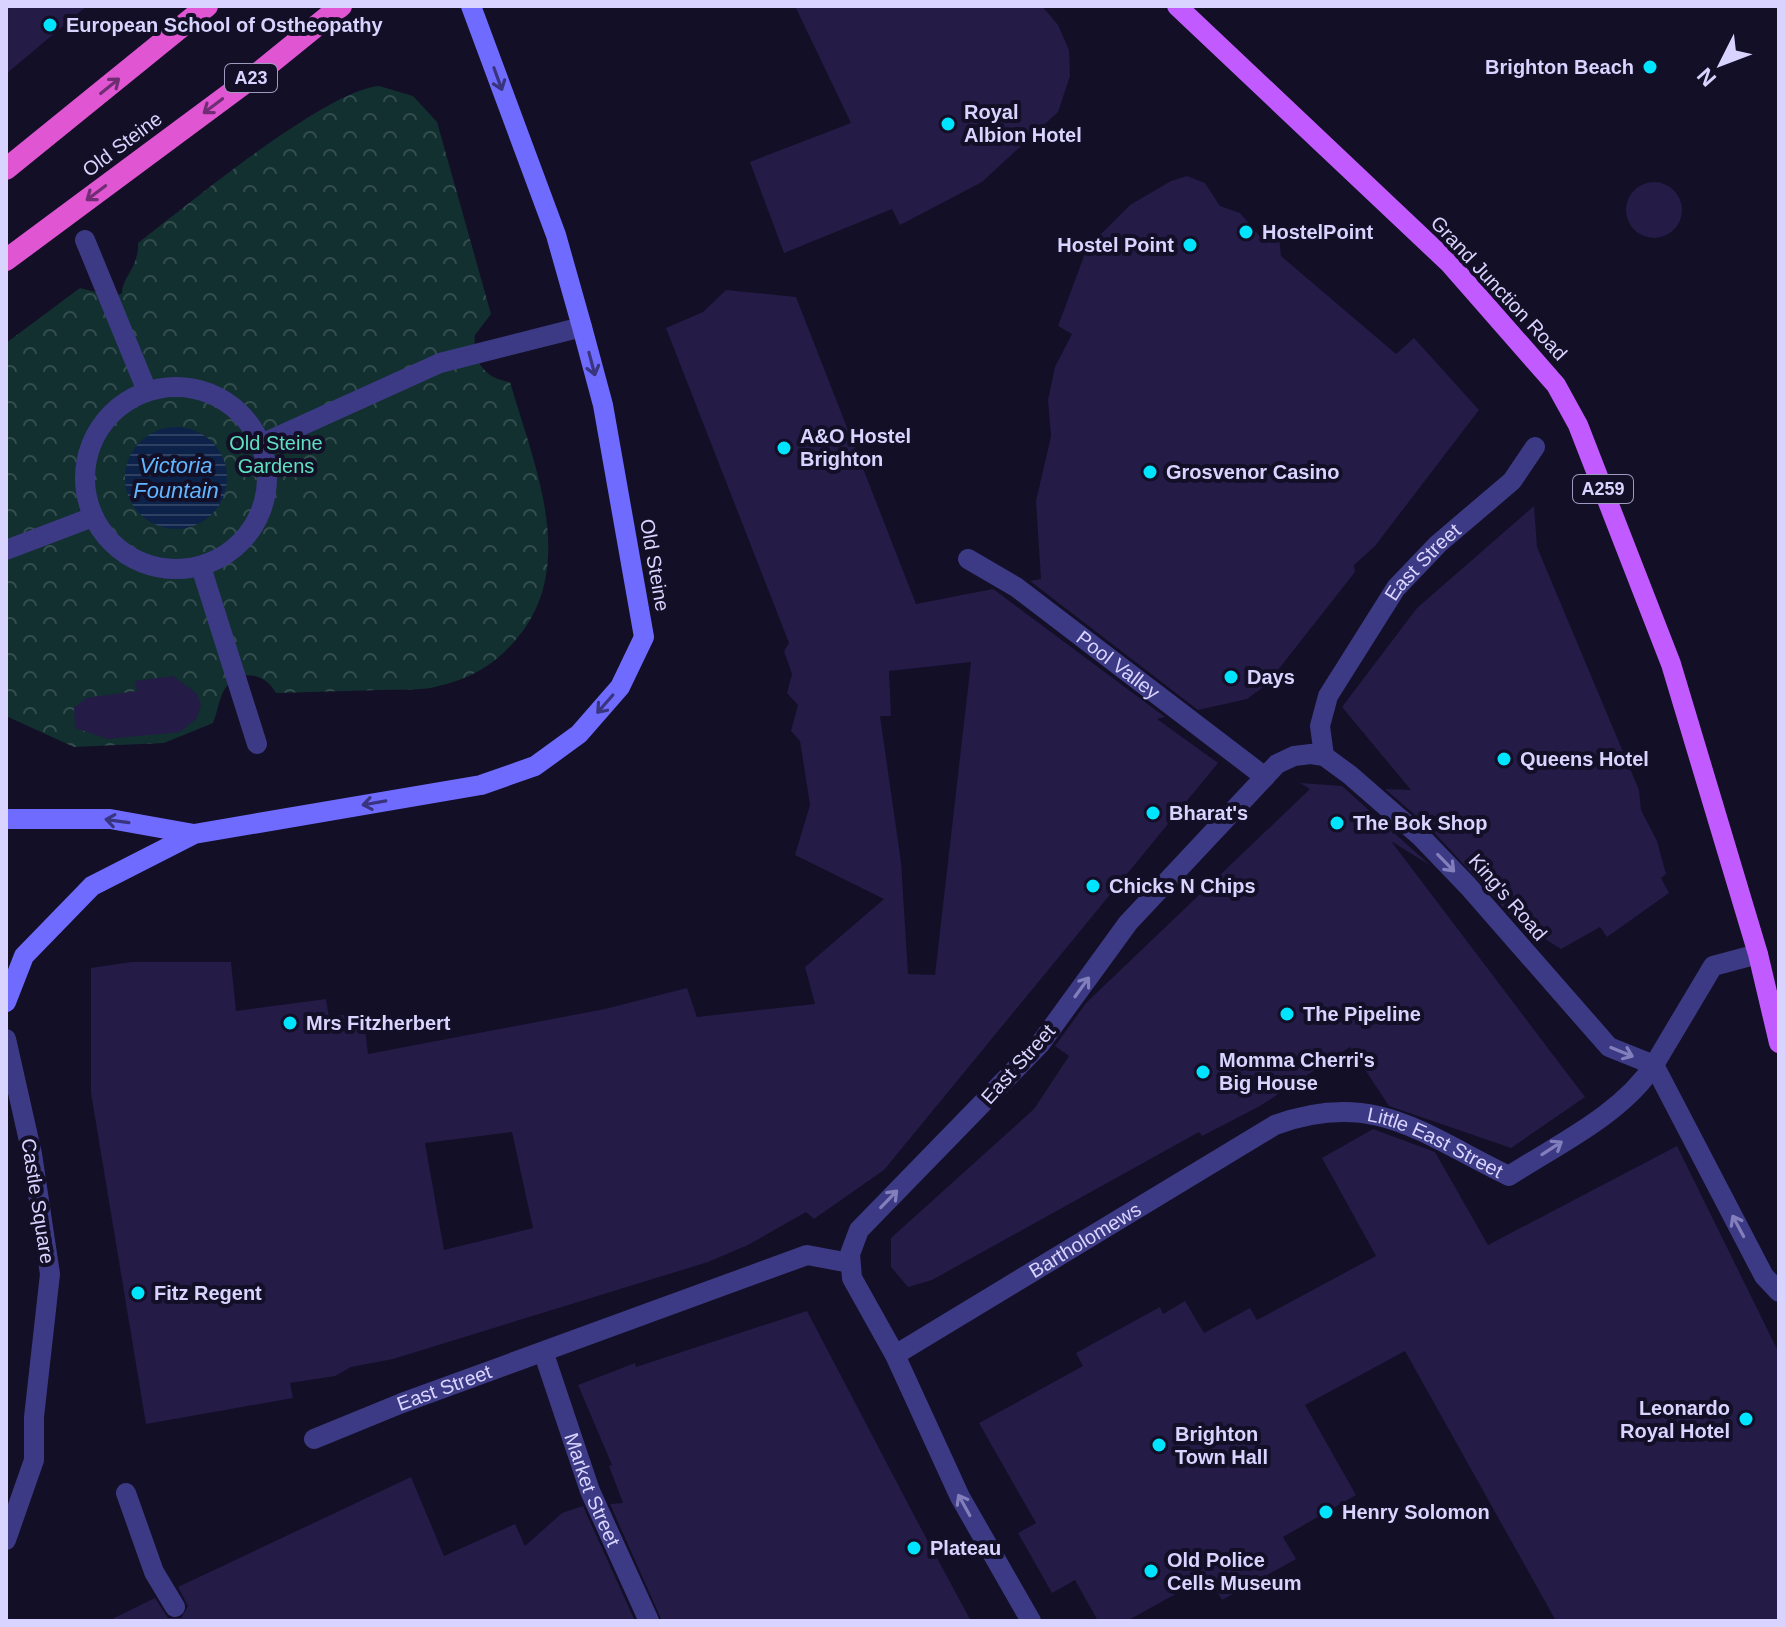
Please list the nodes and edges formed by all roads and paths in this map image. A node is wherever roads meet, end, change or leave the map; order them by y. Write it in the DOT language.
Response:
graph roads {
  1 [pos="207,6"];
  2 [pos="341,6"];
  3 [pos="471,6"];
  4 [pos="1177,6"];
  5 [pos="6,169"];
  6 [pos="85,240"];
  7 [pos="6,260"];
  8 [pos="582,327"];
  9 [pos="147,391"];
  10 [pos="261,444"];
  11 [pos="1535,447"];
  12 [pos="93,517"];
  13 [pos="6,550"];
  14 [pos="968,559"];
  15 [pos="201,567"];
  16 [pos="257,744"];
  17 [pos="1324,756"];
  18 [pos="1265,777"];
  19 [pos="6,819"];
  20 [pos="194,834"];
  21 [pos="1758,954"];
  22 [pos="6,1002"];
  23 [pos="6,1039"];
  24 [pos="1779,1043"];
  25 [pos="1654,1065"];
  26 [pos="1275,1125"];
  27 [pos="850,1263"];
  28 [pos="1779,1292"];
  29 [pos="544,1354"];
  30 [pos="895,1355"];
  31 [pos="314,1439"];
  32 [pos="126,1493"];
  33 [pos="6,1540"];
  34 [pos="175,1607"];
  35 [pos="649,1621"];
  36 [pos="1031,1621"];
  5 -- 1 [label="highway, one-way"];
  2 -- 7 [label="highway, Old Steine / A23, one-way"];
  3 -- 8 [label="main road, Old Steine, one-way"];
  4 -- 21 [label="main road, Grand Junction Road / A259"];
  6 -- 9 [label="street"];
  8 -- 10 [label="street"];
  8 -- 20 [label="main road, Old Steine, one-way"];
  9 -- 10 [label="street"];
  9 -- 12 [label="street"];
  10 -- 15 [label="street"];
  11 -- 17 [label="street, East Street"];
  12 -- 13 [label="street"];
  12 -- 15 [label="street"];
  14 -- 18 [label="street, Pool Valley"];
  15 -- 16 [label="street"];
  17 -- 18 [label="street, East Street"];
  17 -- 25 [label="street, King's Road, one-way"];
  27 -- 18 [label="street, East Street, one-way"];
  20 -- 19 [label="main road, Old Steine, one-way"];
  20 -- 22 [label="main road"];
  21 -- 24 [label="main road, A259"];
  21 -- 25 [label="street"];
  23 -- 33 [label="street, Castle Square"];
  26 -- 25 [label="street, Little East Street, one-way"];
  28 -- 25 [label="street, one-way"];
  26 -- 30 [label="street, Bartholomews"];
  27 -- 29 [label="street, East Street"];
  27 -- 30 [label="street"];
  29 -- 31 [label="street, East Street"];
  29 -- 35 [label="street, Market Street"];
  36 -- 30 [label="street, one-way"];
  32 -- 34 [label="street"];
}
